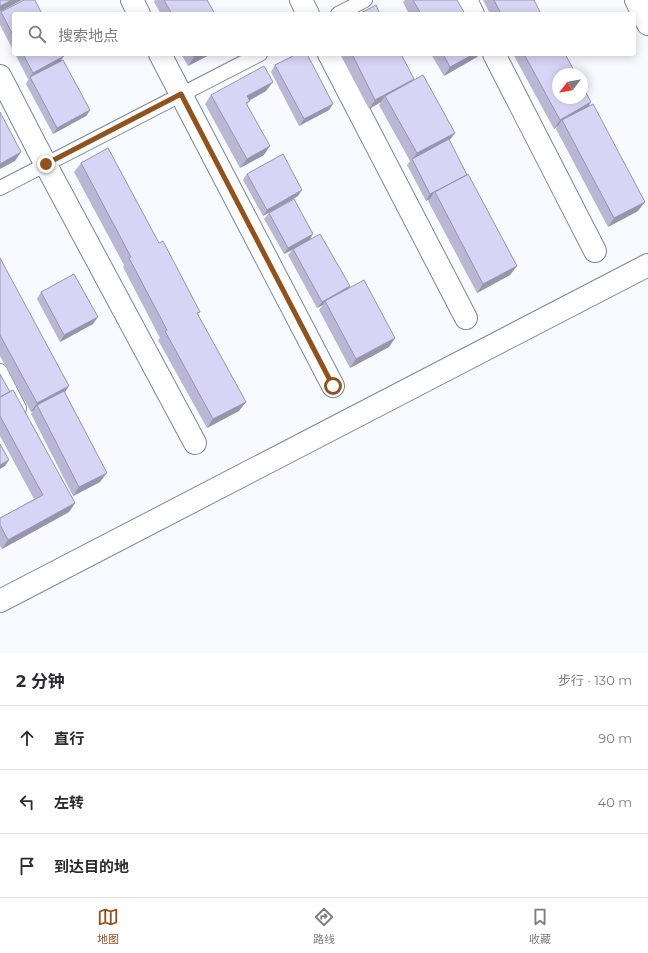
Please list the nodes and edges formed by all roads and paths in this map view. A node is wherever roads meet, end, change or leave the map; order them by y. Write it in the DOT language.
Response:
graph roads {
  1 [pos="132,0"];
  2 [pos="301,0"];
  3 [pos="365,0"];
  4 [pos="466,0"];
  5 [pos="636,0"];
  6 [pos="138,12"];
  7 [pos="307,12"];
  8 [pos="342,12"];
  9 [pos="472,12"];
  10 [pos="648,24"];
  11 [pos="161,56"];
  12 [pos="256,56"];
  13 [pos="330,56"];
  14 [pos="495,56"];
  15 [pos="0,76"];
  16 [pos="181,94"];
  17 [pos="46,164"];
  18 [pos="0,188"];
  19 [pos="595,251"];
  20 [pos="648,265"];
  21 [pos="466,318"];
  22 [pos="0,371"];
  23 [pos="333,386"];
  24 [pos="26,421"];
  25 [pos="195,443"];
  26 [pos="0,601"];
  1 -- 6 [label="street"];
  2 -- 7 [label="street"];
  3 -- 8 [label="lane"];
  4 -- 9 [label="street"];
  5 -- 10 [label="street"];
  11 -- 16 [label="street"];
  12 -- 16 [label="lane"];
  13 -- 21 [label="street"];
  14 -- 19 [label="street"];
  15 -- 17 [label="street"];
  16 -- 17 [label="lane"];
  16 -- 23 [label="street"];
  17 -- 18 [label="lane"];
  17 -- 25 [label="street"];
  20 -- 26 [label="street"];
  22 -- 24 [label="lane"];
}
